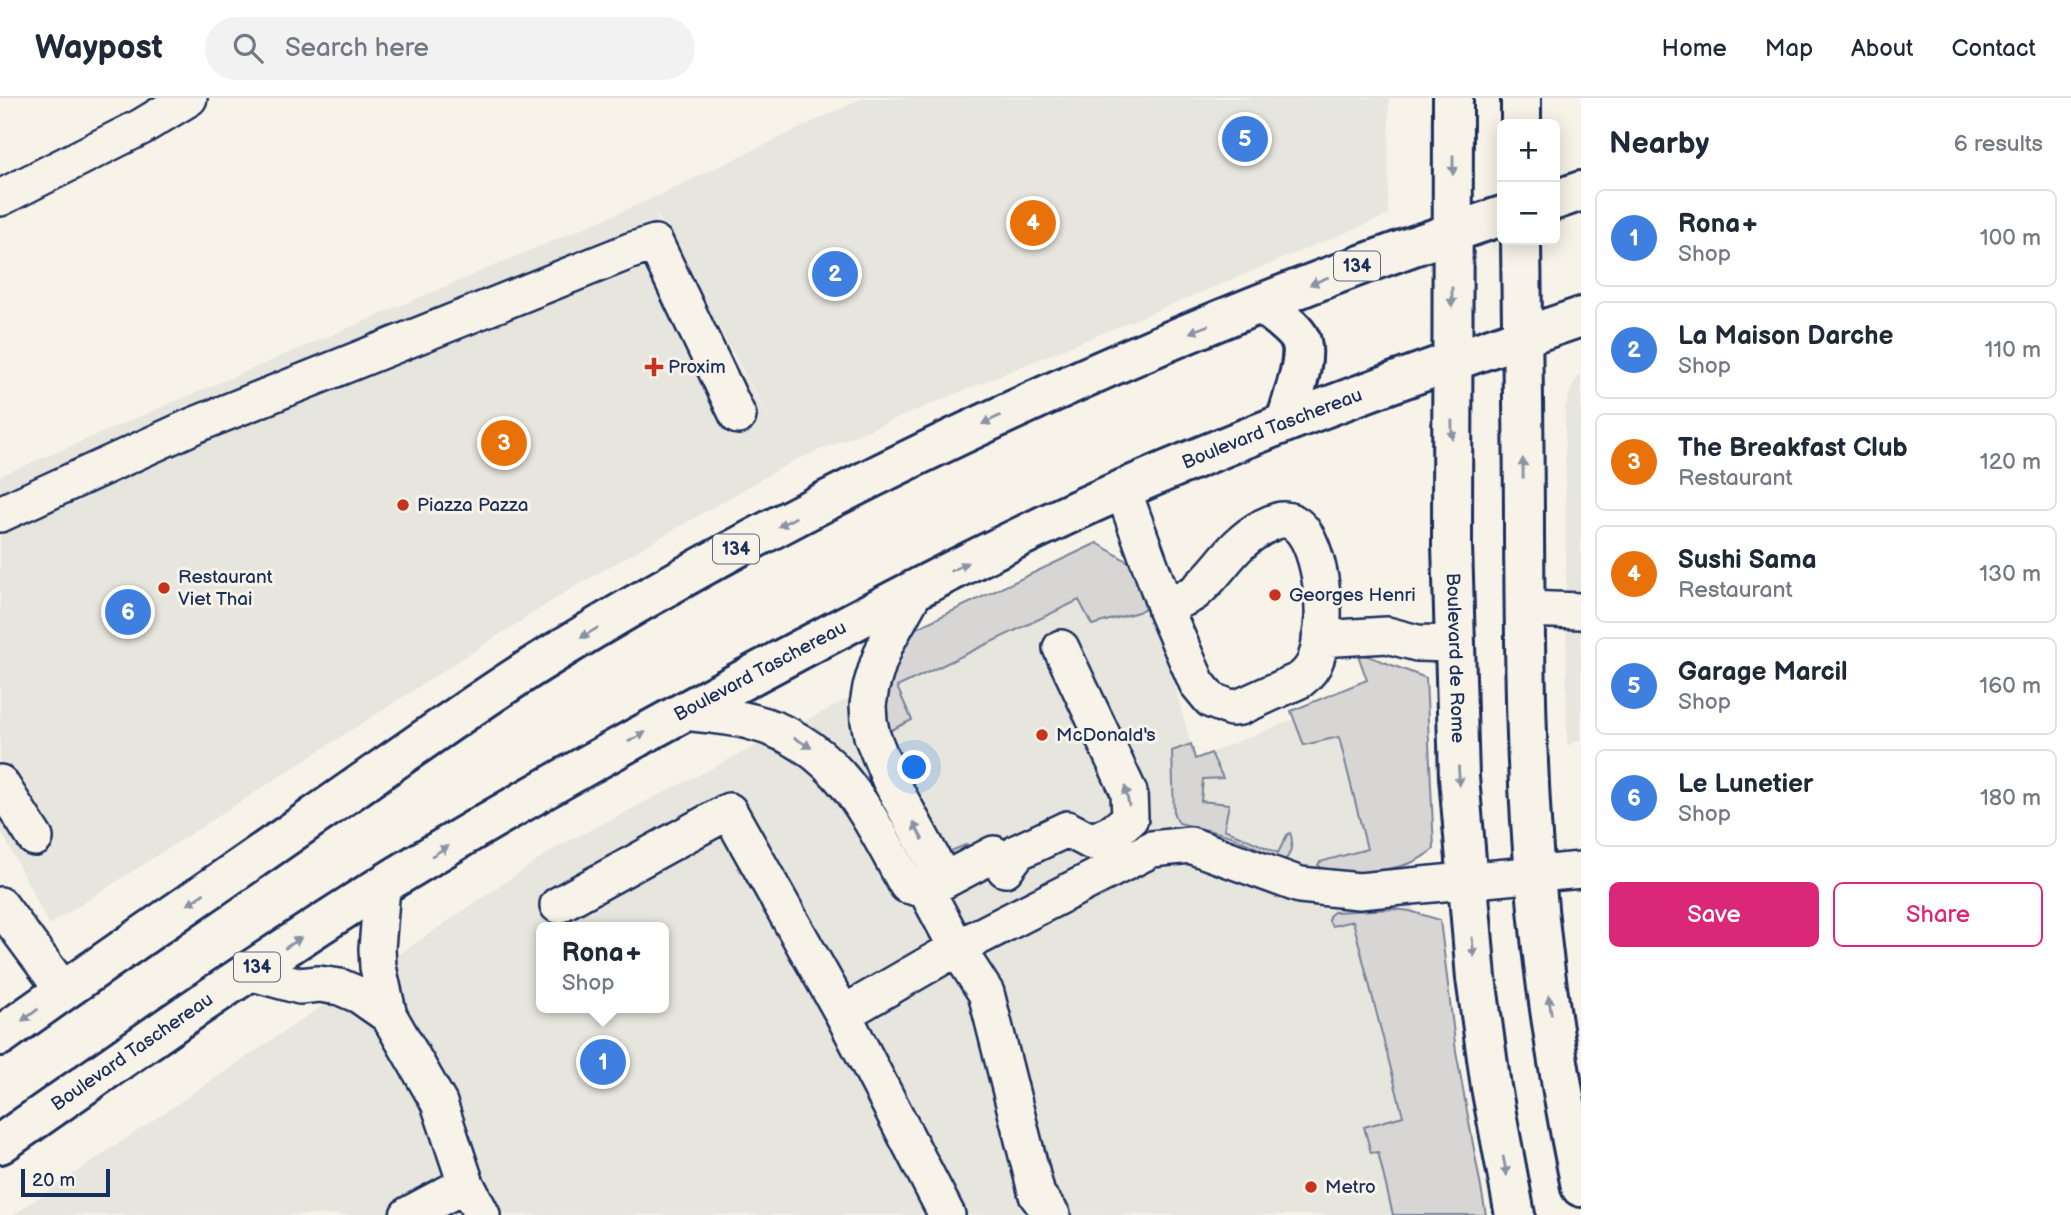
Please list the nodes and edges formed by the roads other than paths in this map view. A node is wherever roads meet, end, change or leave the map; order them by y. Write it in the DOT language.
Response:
graph roads {
  1 [pos="189,98"];
  2 [pos="1453,98"];
  3 [pos="1521,98"];
  4 [pos="1521,119"];
  5 [pos="1581,191"];
  6 [pos="0,198"];
  7 [pos="1560,198"];
  8 [pos="1497,218"];
  9 [pos="1452,233"];
  10 [pos="1521,245"];
  11 [pos="1262,303"];
  12 [pos="1581,317"];
  13 [pos="1522,337"];
  14 [pos="1451,361"];
  15 [pos="738,416"];
  16 [pos="1286,422"];
  17 [pos="1123,490"];
  18 [pos="0,514"];
  19 [pos="916,589"];
  20 [pos="1165,606"];
  21 [pos="1524,609"];
  22 [pos="1581,611"];
  23 [pos="1320,639"];
  24 [pos="1454,644"];
  25 [pos="1061,648"];
  26 [pos="682,712"];
  27 [pos="0,783"];
  28 [pos="35,838"];
  29 [pos="1581,870"];
  30 [pos="1535,875"];
  31 [pos="1466,879"];
  32 [pos="382,886"];
  33 [pos="926,890"];
  34 [pos="0,905"];
  35 [pos="558,905"];
  36 [pos="957,947"];
  37 [pos="249,972"];
  38 [pos="64,990"];
  39 [pos="843,1014"];
  40 [pos="389,1016"];
  41 [pos="0,1036"];
  42 [pos="0,1144"];
  43 [pos="466,1184"];
  44 [pos="1581,1187"];
  45 [pos="408,1215"];
  46 [pos="482,1215"];
  47 [pos="947,1215"];
  48 [pos="1052,1215"];
  49 [pos="1515,1215"];
  1 -- 6 [label="street"];
  2 -- 9 [label="main road, Boulevard de Rome, one-way"];
  3 -- 4 [label="main road"];
  5 -- 7 [label="main road"];
  8 -- 9 [label="main road, 134"];
  9 -- 11 [label="main road, 134, one-way"];
  9 -- 14 [label="main road, Boulevard de Rome, one-way"];
  10 -- 13 [label="main road"];
  11 -- 16 [label="main road"];
  11 -- 38 [label="main road, 134, one-way"];
  12 -- 13 [label="main road, Boulevard Taschereau / 134"];
  13 -- 14 [label="main road, Boulevard Taschereau / 134"];
  21 -- 13 [label="main road, one-way"];
  14 -- 16 [label="main road, Boulevard Taschereau / 134"];
  14 -- 24 [label="main road, Boulevard de Rome, one-way"];
  15 -- 18 [label="street"];
  16 -- 17 [label="main road, Boulevard Taschereau / 134"];
  19 -- 17 [label="main road, Boulevard Taschereau / 134, one-way"];
  17 -- 20 [label="street"];
  19 -- 26 [label="main road, Boulevard Taschereau / 134"];
  33 -- 19 [label="street, one-way"];
  20 -- 23 [label="street"];
  20 -- 23 [label="street"];
  21 -- 22 [label="street"];
  21 -- 30 [label="main road"];
  23 -- 24 [label="street"];
  24 -- 31 [label="main road, Boulevard de Rome, one-way"];
  33 -- 25 [label="street, one-way"];
  32 -- 26 [label="main road, Boulevard Taschereau / 134, one-way"];
  26 -- 33 [label="street, one-way"];
  27 -- 28 [label="street"];
  29 -- 30 [label="street"];
  30 -- 31 [label="street"];
  44 -- 30 [label="main road, one-way"];
  31 -- 36 [label="street"];
  31 -- 49 [label="main road, Boulevard de Rome, one-way"];
  37 -- 32 [label="main road, Boulevard Taschereau / 134, one-way"];
  32 -- 40 [label="street"];
  33 -- 36 [label="street"];
  34 -- 38 [label="street"];
  35 -- 39 [label="street"];
  36 -- 39 [label="street"];
  36 -- 48 [label="street"];
  37 -- 40 [label="street"];
  37 -- 42 [label="main road, Boulevard Taschereau / 134"];
  38 -- 41 [label="main road, 134, one-way"];
  39 -- 47 [label="street"];
  40 -- 43 [label="street"];
  43 -- 45 [label="street"];
  43 -- 46 [label="street"];
}
